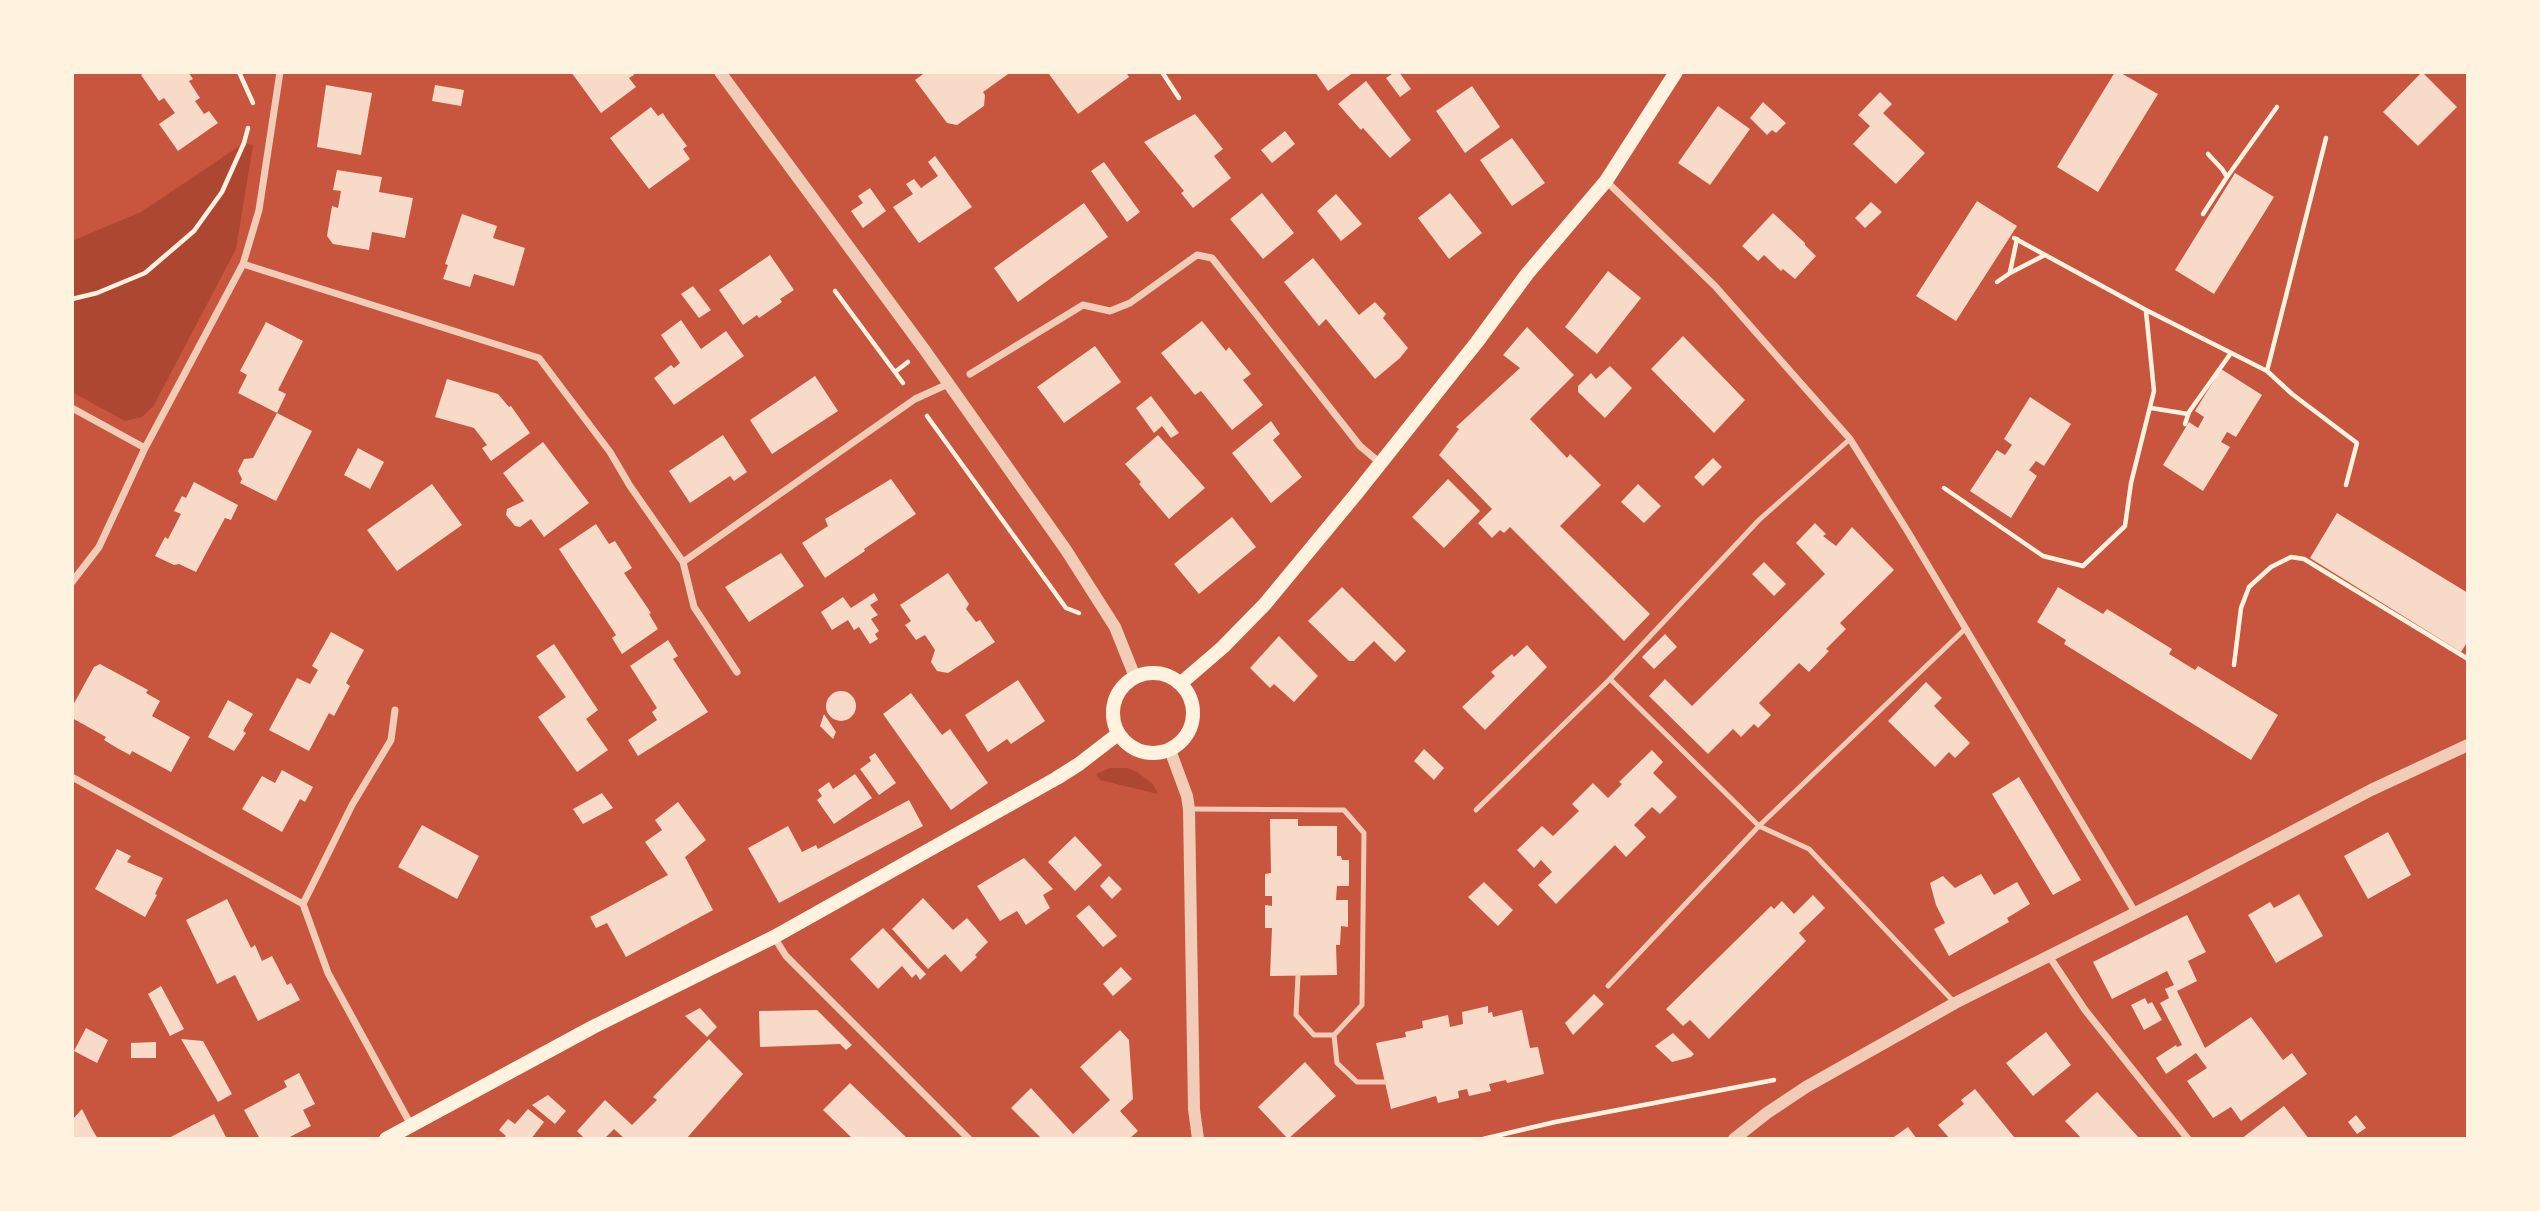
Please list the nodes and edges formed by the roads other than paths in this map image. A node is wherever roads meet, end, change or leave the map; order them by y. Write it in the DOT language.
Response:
graph roads {
  1 [pos="279,72"];
  2 [pos="720,72"];
  3 [pos="1676,72"];
  4 [pos="1606,181"];
  5 [pos="243,264"];
  6 [pos="970,374"];
  7 [pos="948,384"];
  8 [pos="72,408"];
  9 [pos="1850,439"];
  10 [pos="145,448"];
  11 [pos="1379,462"];
  12 [pos="683,562"];
  13 [pos="72,582"];
  14 [pos="1965,629"];
  15 [pos="737,672"];
  16 [pos="1135,677"];
  17 [pos="1610,679"];
  18 [pos="1180,684"];
  19 [pos="396,710"];
  20 [pos="1118,734"];
  21 [pos="2468,745"];
  22 [pos="1170,750"];
  23 [pos="72,777"];
  24 [pos="1189,809"];
  25 [pos="1476,810"];
  26 [pos="1759,826"];
  27 [pos="303,904"];
  28 [pos="2135,912"];
  29 [pos="774,937"];
  30 [pos="2049,956"];
  31 [pos="1298,976"];
  32 [pos="1608,986"];
  33 [pos="1955,1003"];
  34 [pos="1334,1035"];
  35 [pos="1385,1082"];
  36 [pos="411,1125"];
  37 [pos="386,1139"];
  38 [pos="970,1139"];
  39 [pos="1198,1139"];
  40 [pos="1734,1139"];
  41 [pos="2188,1139"];
  1 -- 5 [label="street"];
  2 -- 7 [label="street"];
  3 -- 4 [label="main road"];
  4 -- 9 [label="street"];
  4 -- 11 [label="main road"];
  5 -- 10 [label="street"];
  5 -- 12 [label="street"];
  6 -- 11 [label="street"];
  7 -- 12 [label="street"];
  7 -- 16 [label="street"];
  8 -- 10 [label="street"];
  9 -- 14 [label="street"];
  9 -- 17 [label="lane"];
  10 -- 13 [label="street"];
  11 -- 18 [label="main road"];
  12 -- 15 [label="street"];
  14 -- 26 [label="lane"];
  14 -- 28 [label="street"];
  16 -- 18 [label="main road"];
  16 -- 20 [label="main road"];
  17 -- 25 [label="lane"];
  17 -- 26 [label="lane"];
  18 -- 22 [label="main road"];
  19 -- 27 [label="street"];
  20 -- 22 [label="main road"];
  20 -- 29 [label="main road"];
  21 -- 28 [label="street"];
  22 -- 24 [label="street"];
  23 -- 27 [label="street"];
  24 -- 34 [label="lane"];
  24 -- 39 [label="street"];
  26 -- 32 [label="lane"];
  26 -- 33 [label="lane"];
  27 -- 36 [label="street"];
  28 -- 30 [label="street"];
  29 -- 36 [label="main road"];
  29 -- 38 [label="street"];
  30 -- 33 [label="street"];
  30 -- 41 [label="street"];
  31 -- 34 [label="lane"];
  33 -- 40 [label="street"];
  34 -- 35 [label="lane"];
  36 -- 37 [label="main road"];
}
